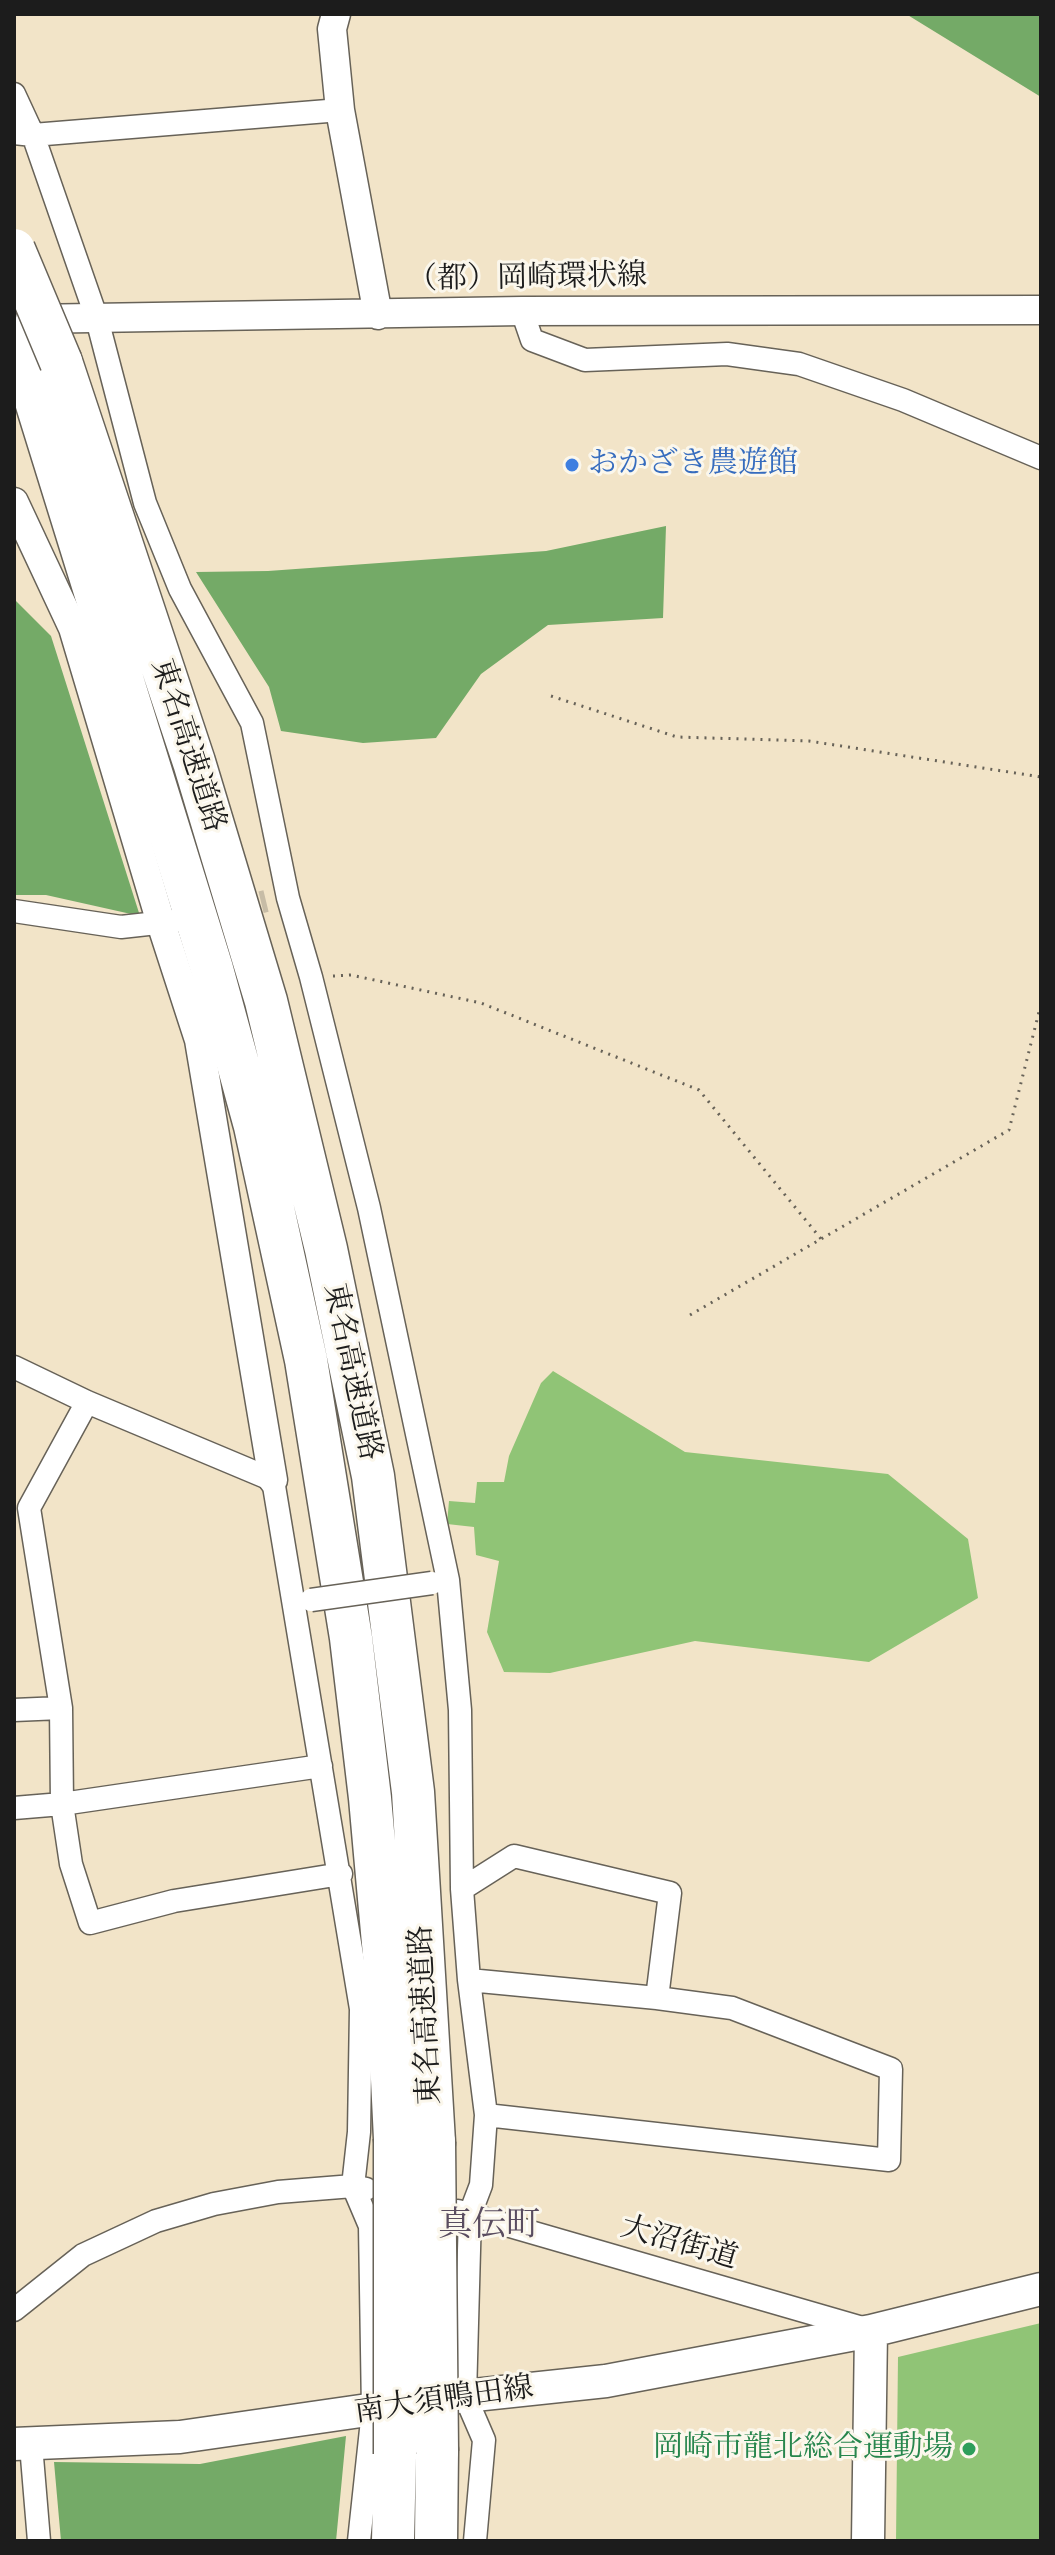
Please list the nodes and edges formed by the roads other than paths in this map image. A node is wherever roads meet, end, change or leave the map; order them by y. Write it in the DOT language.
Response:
graph roads {
  1 [pos="336,14"];
  2 [pos="14,94"];
  3 [pos="340,110"];
  4 [pos="24,134"];
  5 [pos="14,250"];
  6 [pos="1041,310"];
  7 [pos="522,311"];
  8 [pos="378,315"];
  9 [pos="97,319"];
  10 [pos="14,320"];
  11 [pos="34,356"];
  12 [pos="1041,458"];
  13 [pos="14,502"];
  14 [pos="14,911"];
  15 [pos="169,922"];
  16 [pos="14,1367"];
  17 [pos="87,1402"];
  18 [pos="273,1480"];
  19 [pos="21,1509"];
  20 [pos="440,1581"];
  21 [pos="302,1601"];
  22 [pos="61,1708"];
  23 [pos="14,1710"];
  24 [pos="321,1766"];
  25 [pos="62,1804"];
  26 [pos="14,1808"];
  27 [pos="341,1874"];
  28 [pos="462,1889"];
  29 [pos="469,1980"];
  30 [pos="657,1998"];
  31 [pos="486,2115"];
  32 [pos="414,2140"];
  33 [pos="353,2186"];
  34 [pos="470,2214"];
  35 [pos="1041,2289"];
  36 [pos="14,2310"];
  37 [pos="871,2331"];
  38 [pos="465,2396"];
  39 [pos="373,2411"];
  40 [pos="23,2445"];
  41 [pos="39,2541"];
  42 [pos="359,2541"];
  43 [pos="393,2541"];
  44 [pos="436,2541"];
  45 [pos="475,2541"];
  46 [pos="868,2541"];
  1 -- 3 [label="street"];
  2 -- 4 [label="street"];
  3 -- 4 [label="street"];
  3 -- 8 [label="street"];
  4 -- 9 [label="street"];
  5 -- 11 [label="highway, 東名高速道路, bridge"];
  6 -- 7 [label="street, （都）岡崎環状線"];
  7 -- 8 [label="street, （都）岡崎環状線"];
  7 -- 12 [label="street"];
  8 -- 9 [label="street, （都）岡崎環状線"];
  9 -- 10 [label="street, （都）岡崎環状線"];
  9 -- 20 [label="street"];
  11 -- 32 [label="highway, 東名高速道路"];
  13 -- 15 [label="street"];
  14 -- 15 [label="street"];
  15 -- 18 [label="street"];
  16 -- 17 [label="street"];
  17 -- 18 [label="street"];
  17 -- 19 [label="street"];
  18 -- 21 [label="street"];
  19 -- 22 [label="street"];
  20 -- 21 [label="street, bridge"];
  20 -- 28 [label="street"];
  21 -- 24 [label="street"];
  22 -- 23 [label="street"];
  22 -- 25 [label="street"];
  24 -- 25 [label="street"];
  24 -- 27 [label="street"];
  25 -- 26 [label="street"];
  25 -- 27 [label="street"];
  27 -- 33 [label="street"];
  28 -- 29 [label="street"];
  28 -- 30 [label="street"];
  29 -- 30 [label="street"];
  29 -- 31 [label="street"];
  30 -- 31 [label="street"];
  31 -- 34 [label="street"];
  32 -- 43 [label="highway, 東名高速道路, bridge"];
  32 -- 44 [label="highway, 東名高速道路, bridge"];
  33 -- 34 [label="street, 大沼街道"];
  33 -- 36 [label="street"];
  33 -- 39 [label="street"];
  34 -- 37 [label="street, 大沼街道"];
  34 -- 38 [label="street"];
  35 -- 37 [label="main road, 南大須鴨田線"];
  37 -- 38 [label="main road, 南大須鴨田線"];
  37 -- 46 [label="main road"];
  38 -- 39 [label="main road, 南大須鴨田線"];
  38 -- 45 [label="street"];
  39 -- 40 [label="main road, 南大須鴨田線"];
  39 -- 42 [label="street"];
  40 -- 41 [label="street"];
}
